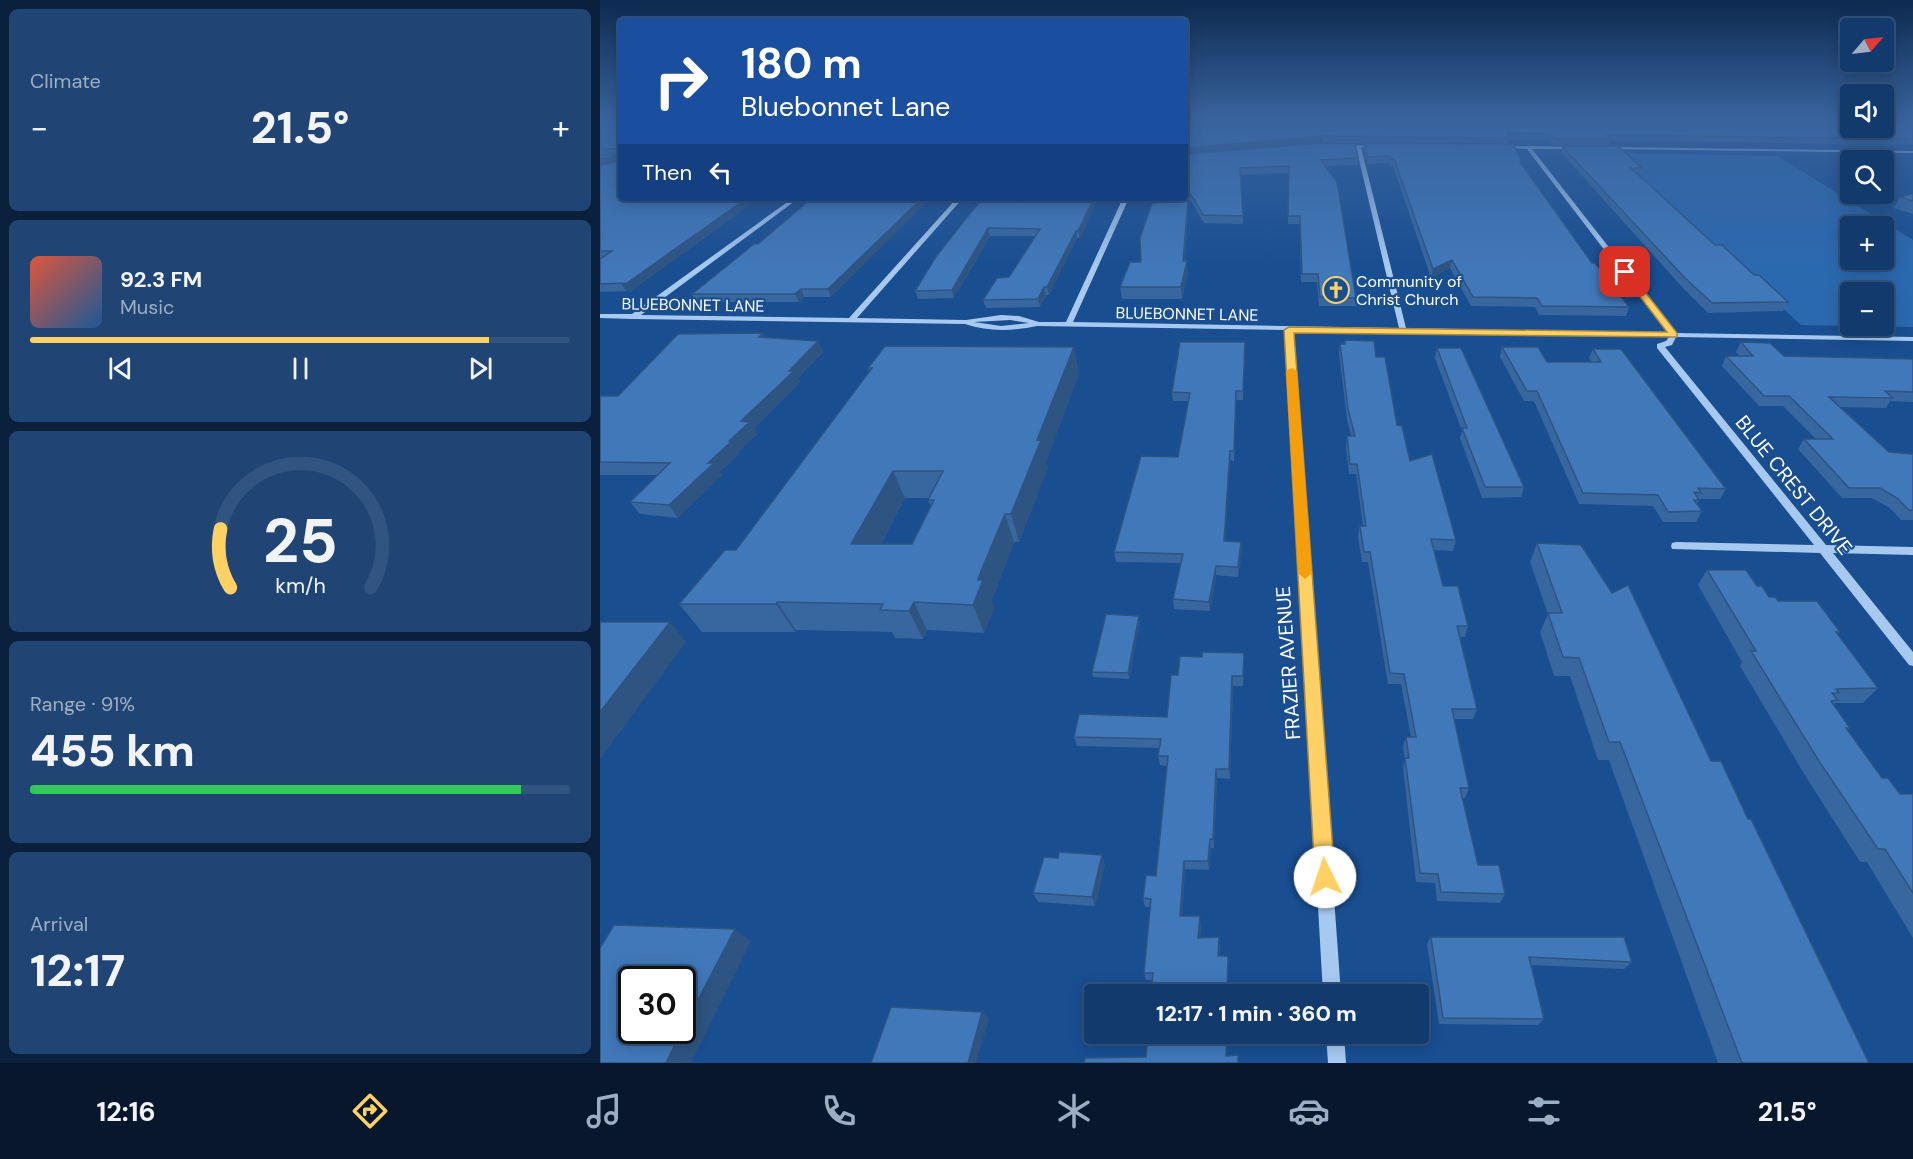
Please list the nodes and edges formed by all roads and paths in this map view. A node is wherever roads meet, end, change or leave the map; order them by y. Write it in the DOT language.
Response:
graph roads {
  1 [pos="1363,168"];
  2 [pos="1544,168"];
  3 [pos="792,201"];
  4 [pos="957,201"];
  5 [pos="1125,201"];
  6 [pos="600,316"];
  7 [pos="632,317"];
  8 [pos="850,321"];
  9 [pos="1069,324"];
  10 [pos="1289,330"];
  11 [pos="1403,331"];
  12 [pos="1674,335"];
  13 [pos="1913,339"];
  14 [pos="1676,546"];
  15 [pos="1822,549"];
  16 [pos="1913,551"];
  17 [pos="1913,661"];
  18 [pos="1331,984"];
  19 [pos="1336,1044"];
  20 [pos="1337,1063"];
  1 -- 11 [label="street"];
  2 -- 12 [label="street"];
  3 -- 7 [label="street"];
  4 -- 8 [label="street"];
  5 -- 9 [label="street"];
  6 -- 7 [label="street, BLUEBONNET LANE"];
  7 -- 8 [label="street, BLUEBONNET LANE"];
  8 -- 9 [label="street, BLUEBONNET LANE"];
  9 -- 10 [label="street, BLUEBONNET LANE"];
  10 -- 11 [label="street, BLUEBONNET LANE"];
  10 -- 18 [label="street, FRAZIER AVENUE"];
  11 -- 12 [label="street, BLUEBONNET LANE"];
  12 -- 13 [label="street, BLUEBONNET LANE"];
  12 -- 15 [label="street, BLUE CREST DRIVE"];
  14 -- 15 [label="street"];
  15 -- 16 [label="street"];
  15 -- 17 [label="street, BLUE CREST DRIVE"];
  19 -- 20 [label="street"];
}
